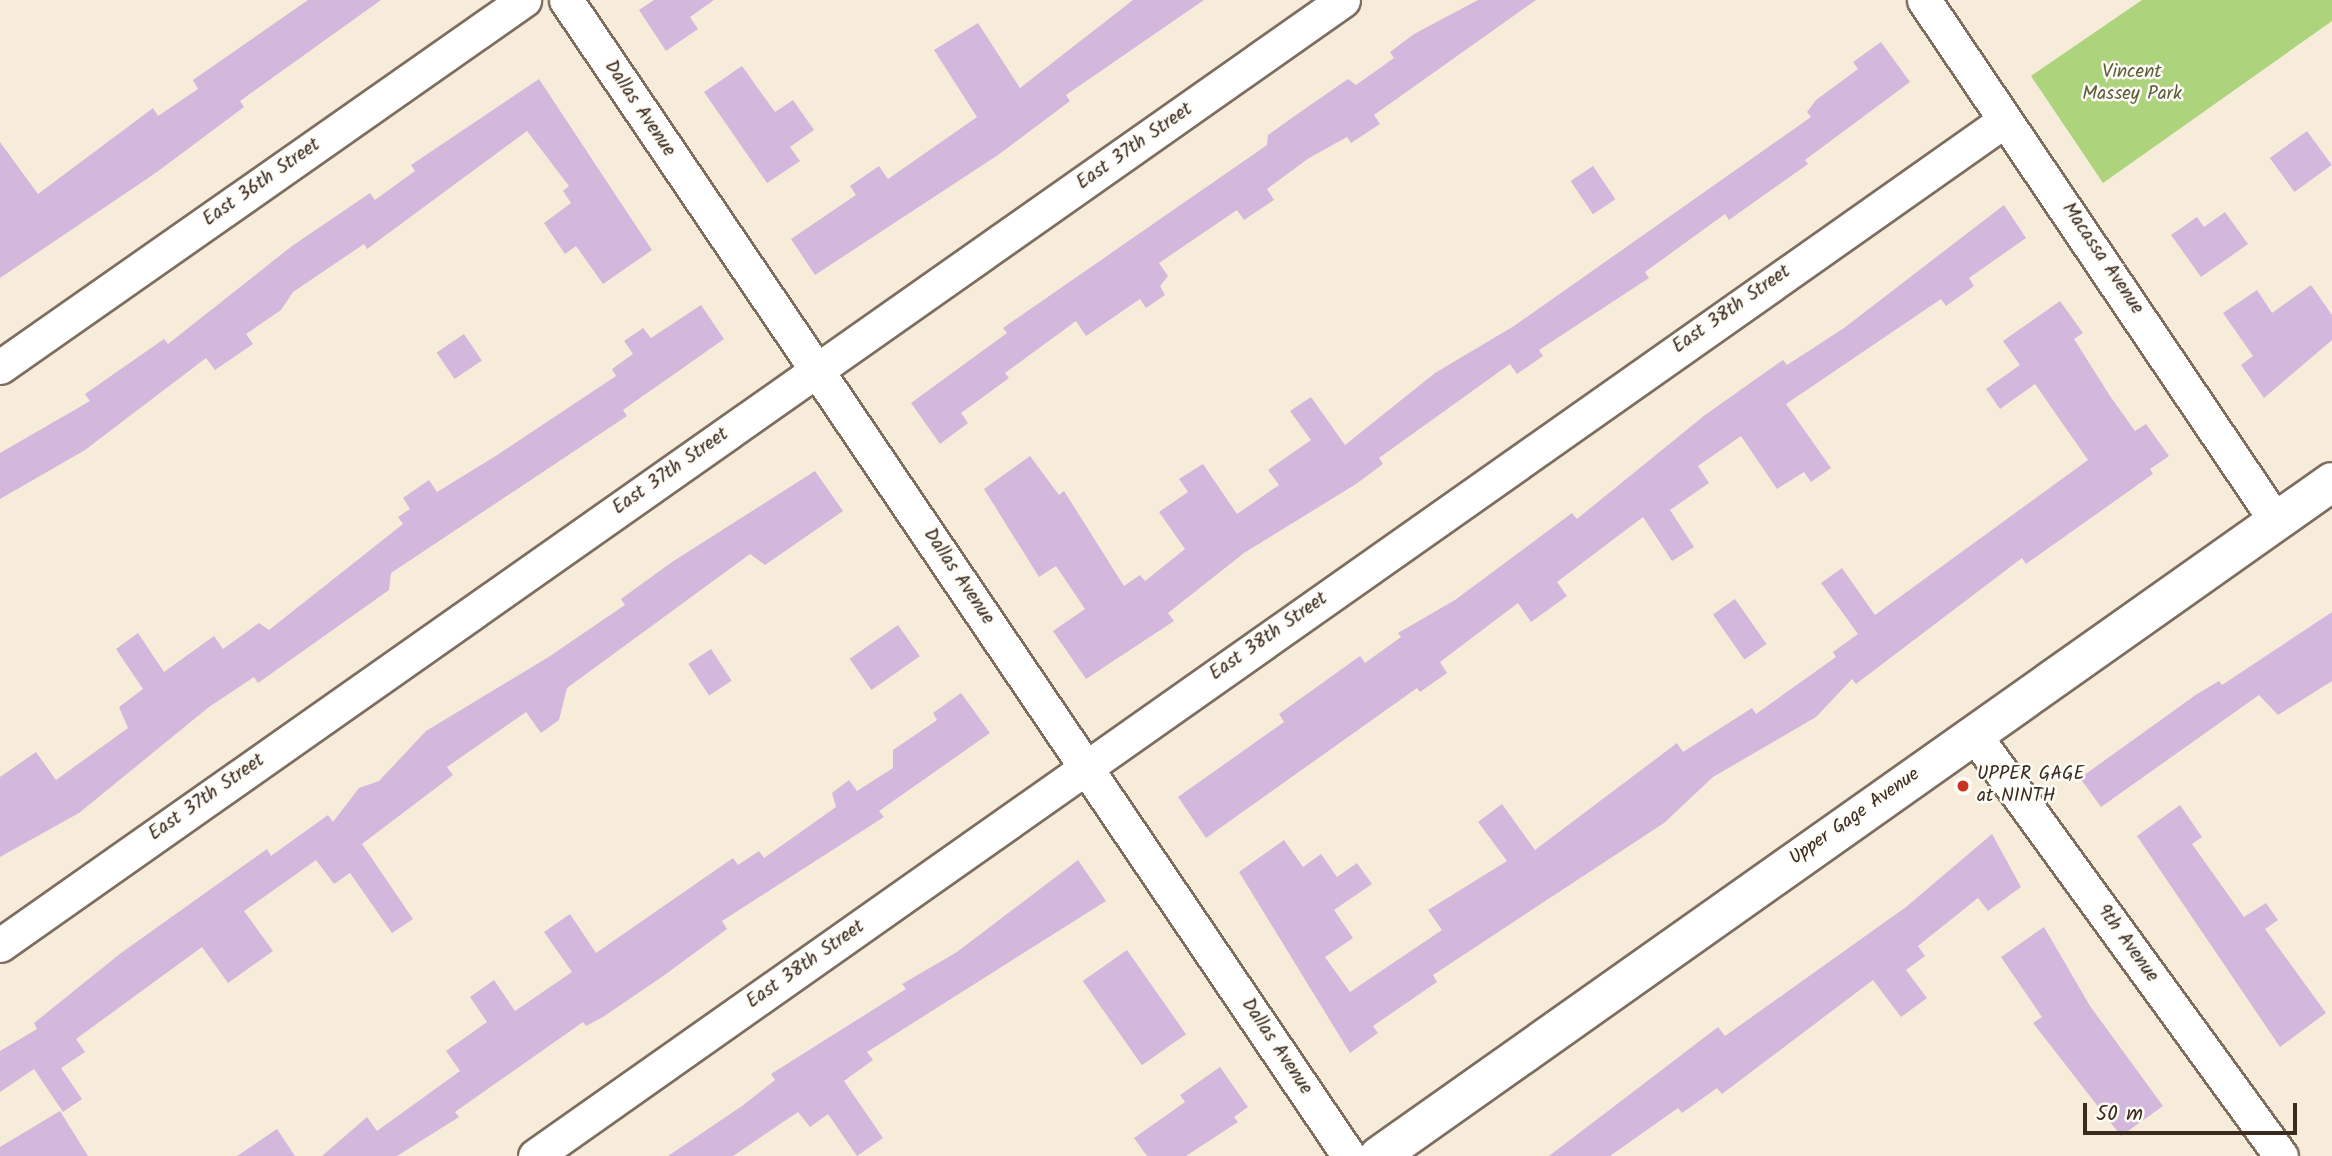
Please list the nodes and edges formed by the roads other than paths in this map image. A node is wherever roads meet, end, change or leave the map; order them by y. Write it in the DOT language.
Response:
graph roads {
  1 [pos="524,0"];
  2 [pos="566,0"];
  3 [pos="1343,0"];
  4 [pos="1924,0"];
  5 [pos="2005,120"];
  6 [pos="0,367"];
  7 [pos="817,369"];
  8 [pos="2332,482"];
  9 [pos="2276,521"];
  10 [pos="1973,733"];
  11 [pos="1086,767"];
  12 [pos="0,945"];
  13 [pos="535,1156"];
  14 [pos="1349,1156"];
  15 [pos="1379,1156"];
  16 [pos="2281,1156"];
  1 -- 6 [label="street, East 36th Street"];
  2 -- 7 [label="street, Dallas Avenue"];
  3 -- 7 [label="street, East 37th Street"];
  4 -- 5 [label="street, Macassa Avenue"];
  5 -- 9 [label="street, Macassa Avenue"];
  5 -- 11 [label="street, East 38th Street"];
  7 -- 11 [label="street, Dallas Avenue"];
  7 -- 12 [label="street, East 37th Street"];
  8 -- 9 [label="main road, Upper Gage Avenue"];
  9 -- 10 [label="main road, Upper Gage Avenue"];
  10 -- 15 [label="main road, Upper Gage Avenue"];
  10 -- 16 [label="street, 9th Avenue"];
  11 -- 13 [label="street, East 38th Street"];
  11 -- 14 [label="street, Dallas Avenue"];
}
